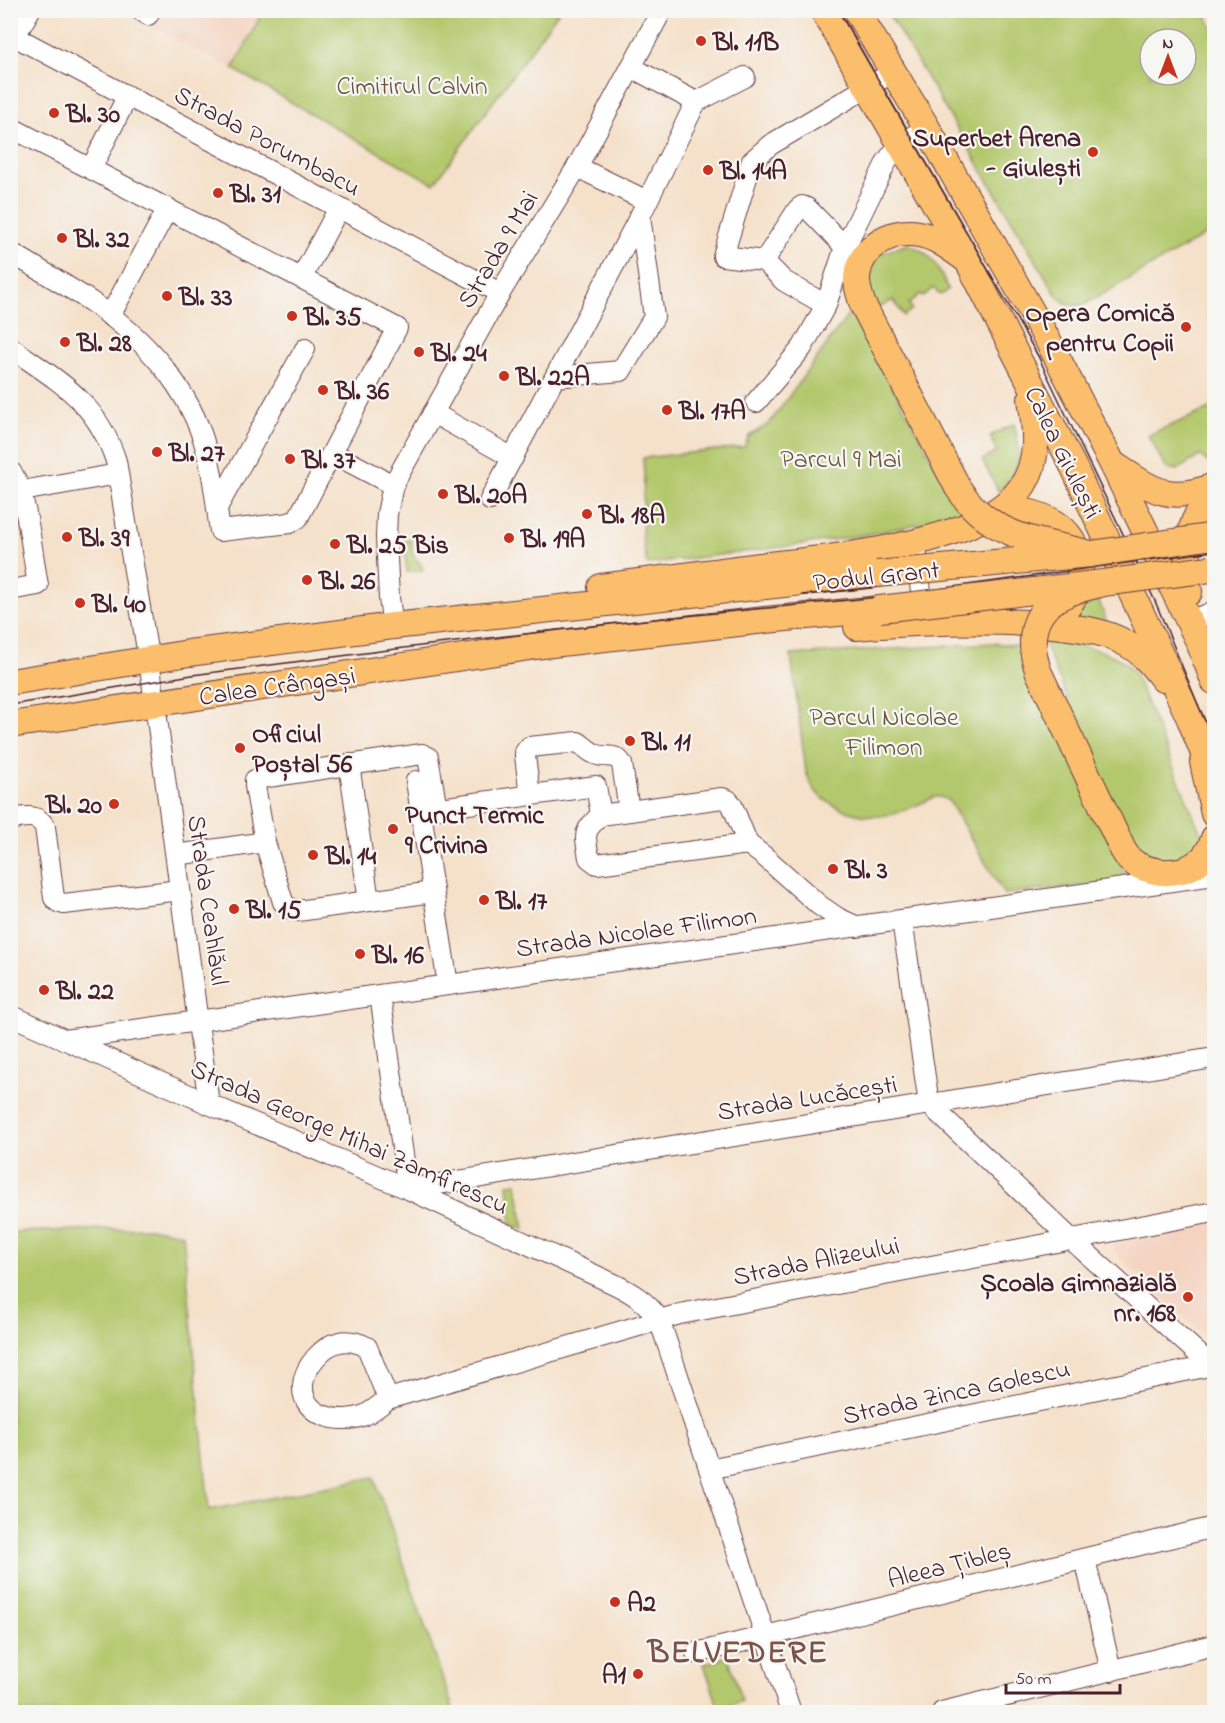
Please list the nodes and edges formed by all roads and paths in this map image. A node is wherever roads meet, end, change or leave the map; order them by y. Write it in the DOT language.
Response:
graph roads {
  1 [pos="30,10"];
  2 [pos="140,10"];
  3 [pos="150,10"];
  4 [pos="662,10"];
  5 [pos="823,10"];
  6 [pos="856,10"];
  7 [pos="13,35"];
  8 [pos="631,67"];
  9 [pos="893,72"];
  10 [pos="745,77"];
  11 [pos="867,86"];
  12 [pos="127,97"];
  13 [pos="696,102"];
  14 [pos="10,127"];
  15 [pos="927,128"];
  16 [pos="901,143"];
  17 [pos="577,167"];
  18 [pos="91,169"];
  19 [pos="168,208"];
  20 [pos="339,208"];
  21 [pos="643,208"];
  22 [pos="844,247"];
  23 [pos="13,258"];
  24 [pos="764,261"];
  25 [pos="968,261"];
  26 [pos="302,277"];
  27 [pos="500,293"];
  28 [pos="826,305"];
  29 [pos="110,316"];
  30 [pos="10,347"];
  31 [pos="305,349"];
  32 [pos="555,377"];
  33 [pos="1027,378"];
  34 [pos="756,402"];
  35 [pos="433,413"];
  36 [pos="332,453"];
  37 [pos="513,458"];
  38 [pos="1112,463"];
  39 [pos="10,471"];
  40 [pos="118,474"];
  41 [pos="393,485"];
  42 [pos="1215,486"];
  43 [pos="22,491"];
  44 [pos="1215,497"];
  45 [pos="490,500"];
  46 [pos="217,508"];
  47 [pos="1001,508"];
  48 [pos="1215,536"];
  49 [pos="915,542"];
  50 [pos="1091,554"];
  51 [pos="1213,569"];
  52 [pos="1103,584"];
  53 [pos="10,590"];
  54 [pos="538,612"];
  55 [pos="925,623"];
  56 [pos="1202,624"];
  57 [pos="1053,625"];
  58 [pos="393,626"];
  59 [pos="543,645"];
  60 [pos="149,659"];
  61 [pos="404,667"];
  62 [pos="1215,681"];
  63 [pos="10,682"];
  64 [pos="155,703"];
  65 [pos="10,725"];
  66 [pos="1194,729"];
  67 [pos="591,753"];
  68 [pos="349,764"];
  69 [pos="1215,779"];
  70 [pos="416,781"];
  71 [pos="596,786"];
  72 [pos="530,795"];
  73 [pos="429,810"];
  74 [pos="629,811"];
  75 [pos="1215,814"];
  76 [pos="601,815"];
  77 [pos="10,819"];
  78 [pos="1215,838"];
  79 [pos="265,842"];
  80 [pos="748,844"];
  81 [pos="176,855"];
  82 [pos="1215,875"];
  83 [pos="180,890"];
  84 [pos="433,892"];
  85 [pos="369,901"];
  86 [pos="902,920"];
  87 [pos="858,927"];
  88 [pos="448,985"];
  89 [pos="380,995"];
  90 [pos="10,1015"];
  91 [pos="198,1021"];
  92 [pos="65,1040"];
  93 [pos="1215,1058"];
  94 [pos="209,1104"];
  95 [pos="929,1104"];
  96 [pos="408,1189"];
  97 [pos="1215,1212"];
  98 [pos="1071,1239"];
  99 [pos="659,1319"];
  100 [pos="1214,1366"];
  101 [pos="388,1399"];
  102 [pos="709,1469"];
  103 [pos="1215,1527"];
  104 [pos="1085,1559"];
  105 [pos="765,1636"];
  106 [pos="1215,1645"];
  107 [pos="696,1653"];
  108 [pos="1111,1671"];
  109 [pos="791,1713"];
  110 [pos="942,1713"];
  1 -- 7 [label="street"];
  2 -- 3 [label="street"];
  4 -- 8 [label="street, Strada 9 Mai"];
  5 -- 11 [label="main road, Calea Giulești"];
  6 -- 9 [label="main road, Calea Giulești"];
  7 -- 12 [label="street, Strada Porumbacu"];
  8 -- 13 [label="street"];
  8 -- 17 [label="street, Strada 9 Mai"];
  9 -- 11 [label="street"];
  9 -- 15 [label="main road, Calea Giulești"];
  10 -- 13 [label="street"];
  11 -- 16 [label="main road, Calea Giulești"];
  11 -- 24 [label="street"];
  12 -- 18 [label="street"];
  12 -- 20 [label="street, Strada Porumbacu"];
  13 -- 21 [label="street"];
  14 -- 18 [label="street"];
  15 -- 16 [label="street"];
  15 -- 38 [label="main road, Calea Giulești"];
  16 -- 22 [label="street"];
  16 -- 25 [label="main road, Calea Giulești"];
  17 -- 21 [label="street"];
  17 -- 27 [label="street, Strada 9 Mai"];
  18 -- 19 [label="street"];
  19 -- 26 [label="street"];
  19 -- 29 [label="street"];
  20 -- 26 [label="street"];
  20 -- 27 [label="street, Strada Porumbacu"];
  21 -- 32 [label="street"];
  21 -- 32 [label="street"];
  22 -- 24 [label="street"];
  22 -- 28 [label="street"];
  23 -- 29 [label="street"];
  24 -- 28 [label="street"];
  25 -- 33 [label="main road, Calea Giulești"];
  25 -- 50 [label="main road, bridge"];
  26 -- 36 [label="street"];
  27 -- 35 [label="street, Strada 9 Mai"];
  28 -- 34 [label="street"];
  29 -- 46 [label="street"];
  30 -- 40 [label="street"];
  31 -- 46 [label="street"];
  32 -- 37 [label="street"];
  33 -- 47 [label="main road"];
  33 -- 66 [label="main road, Calea Giulești"];
  35 -- 37 [label="street"];
  35 -- 41 [label="street, Strada 9 Mai"];
  36 -- 41 [label="street"];
  36 -- 46 [label="street"];
  37 -- 45 [label="street"];
  38 -- 42 [label="main road"];
  38 -- 56 [label="main road, Calea Giulești"];
  39 -- 43 [label="street"];
  40 -- 43 [label="street"];
  40 -- 60 [label="street"];
  41 -- 58 [label="street, Strada 9 Mai"];
  43 -- 53 [label="street"];
  44 -- 56 [label="main road"];
  47 -- 49 [label="main road"];
  47 -- 57 [label="main road"];
  48 -- 50 [label="main road, Podul Grant, bridge"];
  49 -- 55 [label="street"];
  49 -- 58 [label="main road"];
  50 -- 54 [label="main road, Podul Grant, bridge"];
  51 -- 52 [label="main road, Podul Grant, bridge"];
  52 -- 59 [label="main road, Podul Grant, bridge"];
  52 -- 78 [label="main road, bridge"];
  54 -- 58 [label="main road, Calea Crângași"];
  55 -- 57 [label="main road"];
  55 -- 61 [label="main road"];
  56 -- 62 [label="main road, Calea Giulești"];
  57 -- 66 [label="main road"];
  58 -- 60 [label="main road, Calea Crângași"];
  59 -- 61 [label="main road, Calea Crângași"];
  60 -- 63 [label="main road, Calea Crângași"];
  60 -- 64 [label="street, Strada Ceahlăul"];
  61 -- 64 [label="main road, Calea Crângași"];
  64 -- 65 [label="main road, Calea Crângași"];
  64 -- 81 [label="street, Strada Ceahlăul"];
  66 -- 69 [label="main road, Calea Giulești"];
  66 -- 75 [label="main road"];
  67 -- 71 [label="street"];
  67 -- 72 [label="street"];
  67 -- 74 [label="street"];
  68 -- 73 [label="street"];
  68 -- 79 [label="street"];
  68 -- 85 [label="street"];
  70 -- 73 [label="street"];
  71 -- 72 [label="street"];
  71 -- 76 [label="street"];
  72 -- 73 [label="street"];
  73 -- 84 [label="street"];
  74 -- 76 [label="street"];
  74 -- 80 [label="street"];
  76 -- 80 [label="street"];
  77 -- 83 [label="street"];
  79 -- 81 [label="street"];
  79 -- 85 [label="street"];
  80 -- 87 [label="street"];
  81 -- 83 [label="street, Strada Ceahlăul"];
  82 -- 86 [label="street, Strada Nicolae Filimon"];
  83 -- 91 [label="street, Strada Ceahlăul"];
  84 -- 85 [label="street"];
  84 -- 88 [label="street"];
  86 -- 87 [label="street, Strada Nicolae Filimon"];
  86 -- 95 [label="street"];
  87 -- 88 [label="street, Strada Nicolae Filimon"];
  88 -- 89 [label="street, Strada Nicolae Filimon"];
  89 -- 91 [label="street, Strada Nicolae Filimon"];
  89 -- 96 [label="street"];
  90 -- 92 [label="street, Strada George Mihai Zamfirescu"];
  91 -- 92 [label="street, Strada Nicolae Filimon"];
  91 -- 94 [label="street, Strada Ceahlăul"];
  92 -- 94 [label="street, Strada George Mihai Zamfirescu"];
  93 -- 95 [label="street, Strada Lucăcești"];
  94 -- 96 [label="street, Strada George Mihai Zamfirescu"];
  95 -- 96 [label="street, Strada Lucăcești"];
  95 -- 98 [label="street"];
  96 -- 99 [label="street, Strada George Mihai Zamfirescu"];
  97 -- 98 [label="street, Strada Alizeului"];
  98 -- 99 [label="street, Strada Alizeului"];
  98 -- 100 [label="street"];
  99 -- 101 [label="street, Strada Alizeului"];
  99 -- 102 [label="street"];
  100 -- 102 [label="street, Strada Zinca Golescu"];
  101 -- 101 [label="street"];
  102 -- 105 [label="street"];
  103 -- 104 [label="street, Aleea Țibleș"];
  104 -- 105 [label="street, Aleea Țibleș"];
  104 -- 108 [label="street"];
  105 -- 107 [label="street, Aleea Țibleș"];
  105 -- 109 [label="street"];
  106 -- 108 [label="street"];
  108 -- 110 [label="street"];
}
